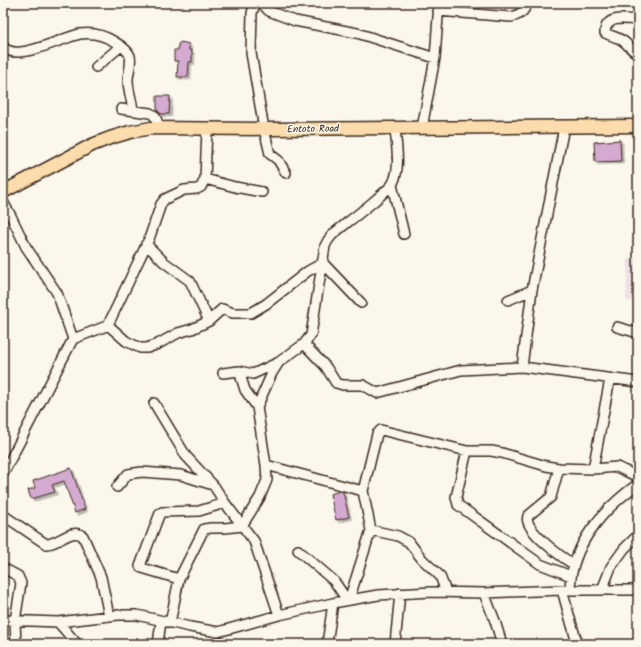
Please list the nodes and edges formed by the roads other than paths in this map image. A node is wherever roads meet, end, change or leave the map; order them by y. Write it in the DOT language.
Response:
graph roads {
  1 [pos="255,3"];
  2 [pos="261,3"];
  3 [pos="527,3"];
  4 [pos="439,7"];
  5 [pos="638,20"];
  6 [pos="3,46"];
  7 [pos="121,46"];
  8 [pos="638,53"];
  9 [pos="435,58"];
  10 [pos="96,67"];
  11 [pos="121,109"];
  12 [pos="134,110"];
  13 [pos="638,126"];
  14 [pos="564,127"];
  15 [pos="159,128"];
  16 [pos="395,128"];
  17 [pos="422,128"];
  18 [pos="207,129"];
  19 [pos="264,129"];
  20 [pos="286,173"];
  21 [pos="205,179"];
  22 [pos="392,185"];
  23 [pos="3,192"];
  24 [pos="262,192"];
  25 [pos="3,202"];
  26 [pos="404,234"];
  27 [pos="146,244"];
  28 [pos="323,263"];
  29 [pos="532,290"];
  30 [pos="508,300"];
  31 [pos="361,303"];
  32 [pos="209,321"];
  33 [pos="108,324"];
  34 [pos="618,327"];
  35 [pos="638,333"];
  36 [pos="73,339"];
  37 [pos="304,344"];
  38 [pos="279,362"];
  39 [pos="522,367"];
  40 [pos="239,371"];
  41 [pos="223,373"];
  42 [pos="610,379"];
  43 [pos="638,382"];
  44 [pos="154,403"];
  45 [pos="257,407"];
  46 [pos="467,450"];
  47 [pos="266,464"];
  48 [pos="559,468"];
  49 [pos="593,469"];
  50 [pos="3,474"];
  51 [pos="638,477"];
  52 [pos="638,484"];
  53 [pos="214,486"];
  54 [pos="117,487"];
  55 [pos="362,491"];
  56 [pos="225,503"];
  57 [pos="3,515"];
  58 [pos="242,526"];
  59 [pos="371,530"];
  60 [pos="638,536"];
  61 [pos="298,550"];
  62 [pos="573,564"];
  63 [pos="3,568"];
  64 [pos="570,576"];
  65 [pos="179,579"];
  66 [pos="566,590"];
  67 [pos="602,590"];
  68 [pos="638,590"];
  69 [pos="446,592"];
  70 [pos="400,593"];
  71 [pos="484,593"];
  72 [pos="348,600"];
  73 [pos="332,603"];
  74 [pos="279,615"];
  75 [pos="109,616"];
  76 [pos="3,620"];
  77 [pos="15,621"];
  78 [pos="58,622"];
  79 [pos="166,622"];
  80 [pos="16,644"];
  81 [pos="77,644"];
  82 [pos="158,644"];
  83 [pos="327,644"];
  84 [pos="395,644"];
  85 [pos="502,644"];
  86 [pos="579,644"];
  1 -- 19 [label="street"];
  2 -- 9 [label="street"];
  3 -- 4 [label="street"];
  4 -- 9 [label="street"];
  5 -- 8 [label="street"];
  6 -- 7 [label="street"];
  7 -- 10 [label="street"];
  7 -- 12 [label="street"];
  9 -- 17 [label="street"];
  11 -- 12 [label="street"];
  12 -- 15 [label="street"];
  13 -- 14 [label="main road, Entoto Road"];
  14 -- 17 [label="main road, Entoto Road"];
  14 -- 29 [label="street"];
  15 -- 18 [label="main road, Entoto Road"];
  15 -- 23 [label="main road, Entoto Road"];
  16 -- 17 [label="main road, Entoto Road"];
  16 -- 19 [label="main road, Entoto Road"];
  16 -- 22 [label="street"];
  18 -- 19 [label="main road, Entoto Road"];
  18 -- 21 [label="street"];
  19 -- 20 [label="street"];
  21 -- 24 [label="street"];
  21 -- 27 [label="street"];
  22 -- 26 [label="street"];
  22 -- 28 [label="street"];
  25 -- 36 [label="street"];
  27 -- 32 [label="street"];
  27 -- 33 [label="street"];
  28 -- 31 [label="street"];
  28 -- 32 [label="street"];
  28 -- 37 [label="street"];
  29 -- 30 [label="street"];
  29 -- 39 [label="street"];
  32 -- 33 [label="street"];
  33 -- 36 [label="street"];
  34 -- 35 [label="street"];
  36 -- 50 [label="street"];
  37 -- 38 [label="street"];
  37 -- 39 [label="street"];
  38 -- 40 [label="street"];
  38 -- 45 [label="street"];
  39 -- 42 [label="street"];
  40 -- 41 [label="street"];
  40 -- 45 [label="street"];
  42 -- 43 [label="street"];
  42 -- 49 [label="street"];
  44 -- 53 [label="street"];
  45 -- 47 [label="street"];
  46 -- 48 [label="street"];
  46 -- 55 [label="street"];
  46 -- 64 [label="street"];
  47 -- 55 [label="street"];
  47 -- 58 [label="street"];
  48 -- 49 [label="street"];
  48 -- 62 [label="street"];
  49 -- 51 [label="street"];
  52 -- 62 [label="street"];
  53 -- 54 [label="street"];
  53 -- 56 [label="street"];
  55 -- 59 [label="street"];
  56 -- 58 [label="street"];
  56 -- 65 [label="street"];
  57 -- 75 [label="street"];
  58 -- 65 [label="street"];
  58 -- 74 [label="street"];
  59 -- 69 [label="street"];
  59 -- 72 [label="street"];
  60 -- 67 [label="street"];
  61 -- 72 [label="street"];
  62 -- 64 [label="street"];
  63 -- 77 [label="street"];
  64 -- 66 [label="street"];
  65 -- 79 [label="street"];
  66 -- 67 [label="street"];
  66 -- 71 [label="street"];
  66 -- 86 [label="street"];
  67 -- 68 [label="street"];
  69 -- 70 [label="street"];
  69 -- 71 [label="street"];
  70 -- 72 [label="street"];
  70 -- 84 [label="street"];
  71 -- 85 [label="street"];
  72 -- 73 [label="street"];
  73 -- 74 [label="street"];
  73 -- 83 [label="street"];
  74 -- 79 [label="street"];
  75 -- 78 [label="street"];
  75 -- 79 [label="street"];
  76 -- 77 [label="street"];
  77 -- 78 [label="street"];
  77 -- 80 [label="street"];
  78 -- 81 [label="street"];
  79 -- 82 [label="street"];
}
